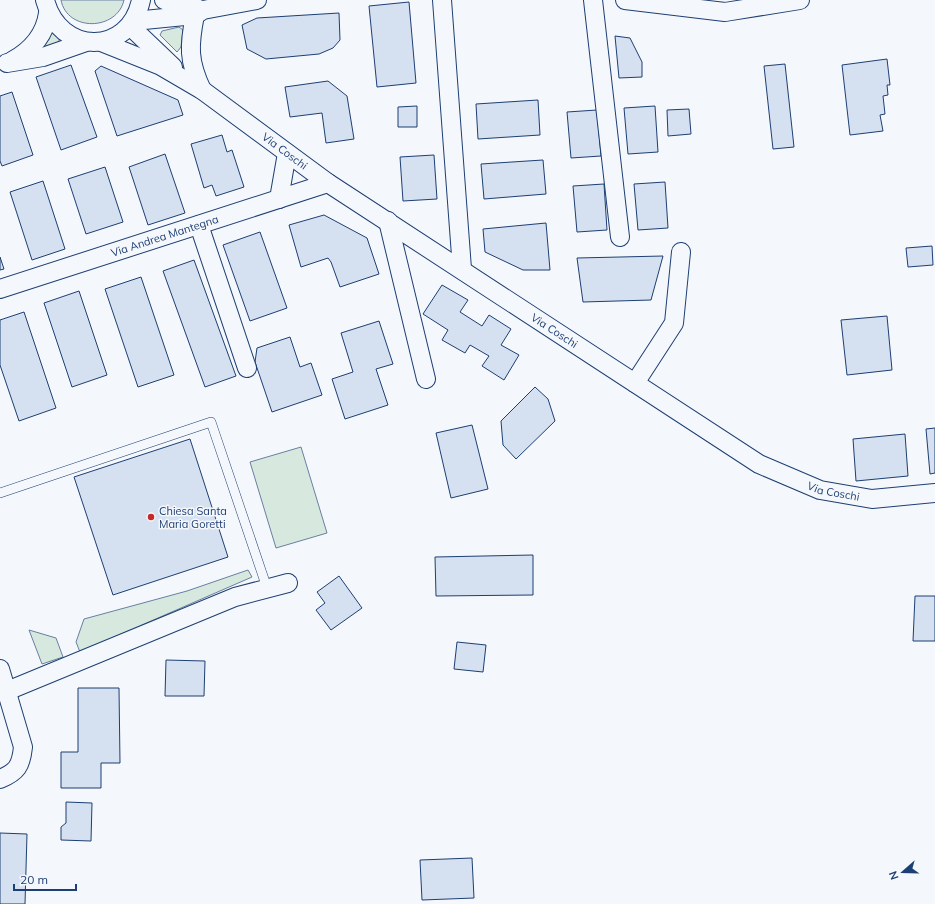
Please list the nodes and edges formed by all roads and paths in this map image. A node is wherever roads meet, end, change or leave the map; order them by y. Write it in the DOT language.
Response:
graph roads {
  1 [pos="142,0"];
  2 [pos="164,0"];
  3 [pos="257,0"];
  4 [pos="442,0"];
  5 [pos="593,0"];
  6 [pos="625,0"];
  7 [pos="800,0"];
  8 [pos="46,6"];
  9 [pos="199,12"];
  10 [pos="132,24"];
  11 [pos="93,42"];
  12 [pos="4,64"];
  13 [pos="197,86"];
  14 [pos="287,153"];
  15 [pos="328,183"];
  16 [pos="279,199"];
  17 [pos="388,221"];
  18 [pos="199,225"];
  19 [pos="620,237"];
  20 [pos="681,252"];
  21 [pos="462,269"];
  22 [pos="0,289"];
  23 [pos="247,368"];
  24 [pos="426,379"];
  25 [pos="635,383"];
  26 [pos="0,493"];
  27 [pos="935,493"];
  28 [pos="288,583"];
  29 [pos="267,588"];
  30 [pos="0,669"];
  31 [pos="7,691"];
  32 [pos="0,779"];
  1 -- 10 [label="street"];
  2 -- 9 [label="street"];
  3 -- 9 [label="street"];
  4 -- 21 [label="street"];
  5 -- 19 [label="street"];
  6 -- 7 [label="street"];
  8 -- 11 [label="street, Via Coschi"];
  8 -- 12 [label="street"];
  9 -- 10 [label="street"];
  9 -- 13 [label="street"];
  10 -- 11 [label="street"];
  10 -- 13 [label="street, Via Coschi"];
  11 -- 12 [label="street"];
  11 -- 13 [label="street, Via Coschi"];
  13 -- 14 [label="street, Via Coschi"];
  14 -- 15 [label="street, Via Coschi"];
  14 -- 16 [label="street"];
  15 -- 16 [label="street, Via Andrea Mantegna"];
  15 -- 17 [label="street, Via Coschi"];
  16 -- 18 [label="street, Via Andrea Mantegna"];
  17 -- 21 [label="street, Via Coschi"];
  17 -- 24 [label="street"];
  18 -- 22 [label="street, Via Andrea Mantegna"];
  18 -- 23 [label="street"];
  20 -- 25 [label="street"];
  21 -- 25 [label="street, Via Coschi"];
  25 -- 27 [label="street, Via Coschi"];
  26 -- 29 [label="lane"];
  28 -- 29 [label="street"];
  29 -- 31 [label="street"];
  30 -- 31 [label="street"];
  31 -- 32 [label="street"];
}
